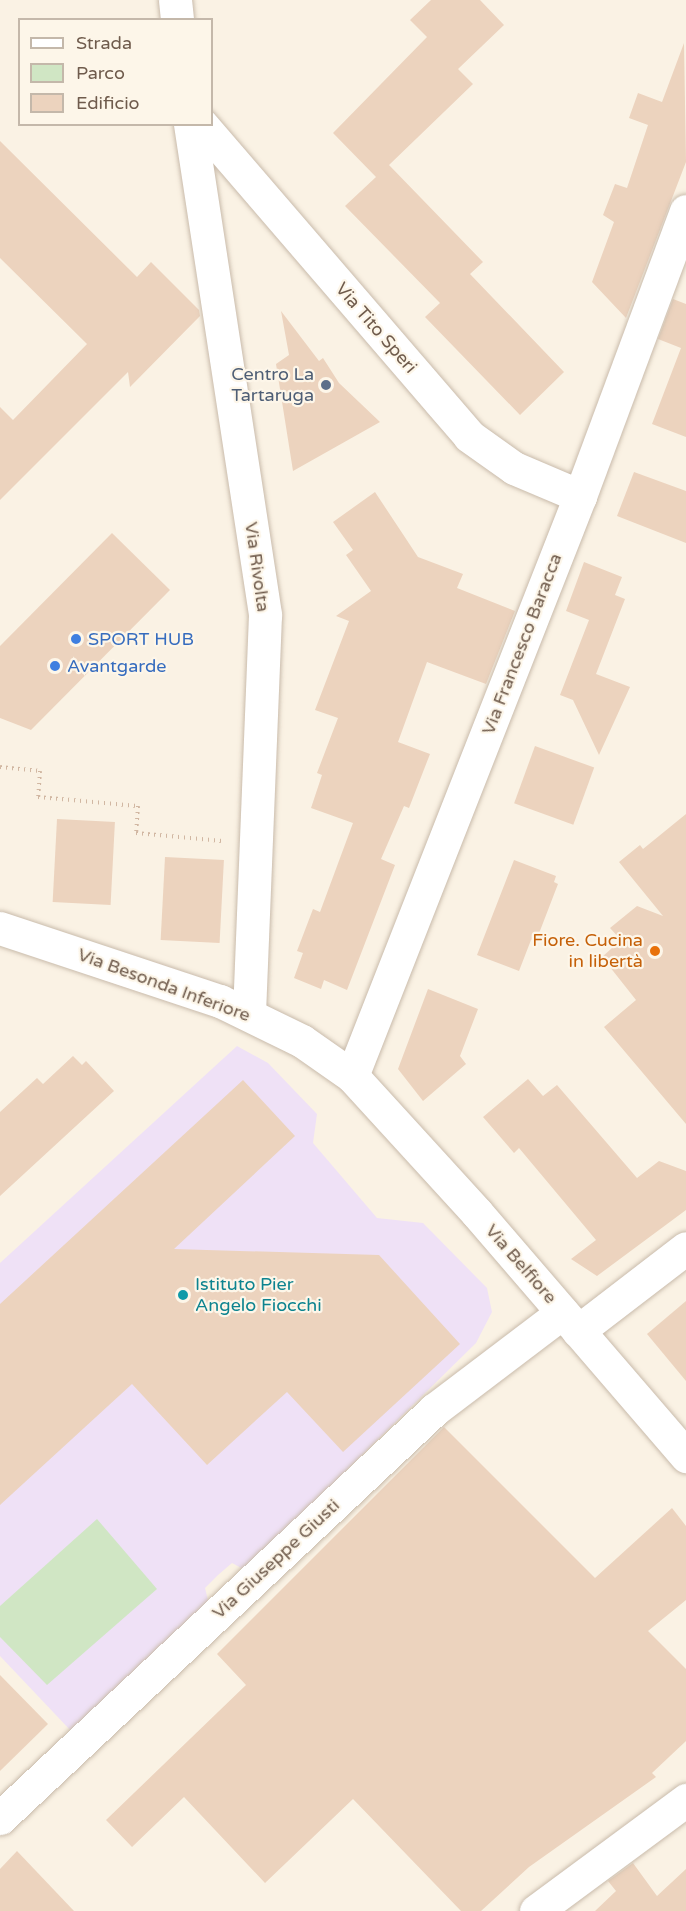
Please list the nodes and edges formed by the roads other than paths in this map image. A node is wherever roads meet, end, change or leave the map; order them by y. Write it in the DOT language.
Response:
graph roads {
  1 [pos="175,0"];
  2 [pos="177,18"];
  3 [pos="190,126"];
  4 [pos="203,126"];
  5 [pos="686,211"];
  6 [pos="580,496"];
  7 [pos="0,928"];
  8 [pos="249,1014"];
  9 [pos="352,1076"];
  10 [pos="686,1248"];
  11 [pos="570,1322"];
  12 [pos="686,1456"];
  13 [pos="686,1800"];
  14 [pos="0,1818"];
  15 [pos="536,1911"];
  1 -- 2 [label="street"];
  3 -- 8 [label="street, Via Rivolta"];
  4 -- 6 [label="street, Via Tito Speri"];
  5 -- 6 [label="street, Via Francesco Baracca"];
  6 -- 9 [label="street, Via Francesco Baracca"];
  7 -- 8 [label="street, Via Besonda Inferiore"];
  8 -- 9 [label="street, Via Besonda Inferiore"];
  9 -- 11 [label="street, Via Belfiore"];
  10 -- 11 [label="street, Via Giuseppe Giusti"];
  11 -- 12 [label="street, Via Belfiore"];
  11 -- 14 [label="street, Via Giuseppe Giusti"];
  13 -- 15 [label="street"];
}
